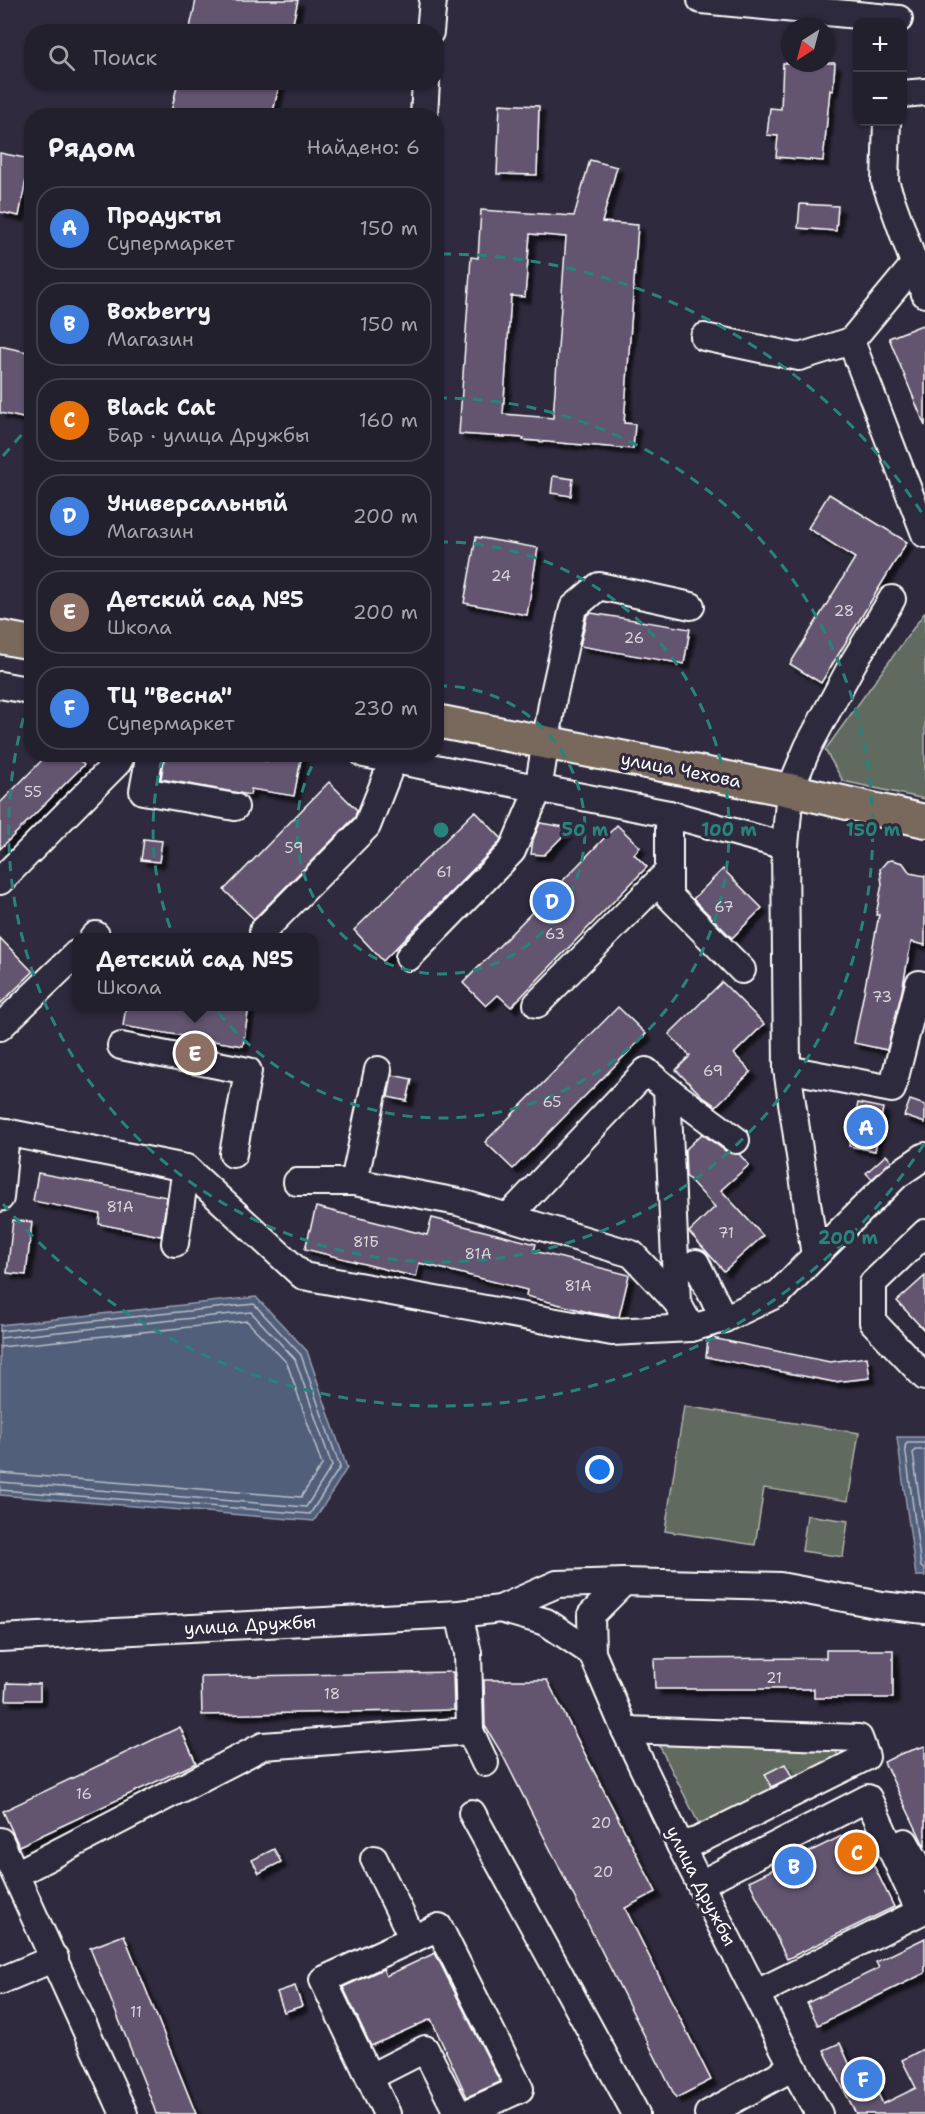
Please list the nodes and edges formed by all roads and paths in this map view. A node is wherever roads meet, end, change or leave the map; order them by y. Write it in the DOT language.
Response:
graph roads {
  1 [pos="433,0"];
  2 [pos="701,0"];
  3 [pos="899,14"];
  4 [pos="431,24"];
  5 [pos="426,90"];
  6 [pos="925,92"];
  7 [pos="907,94"];
  8 [pos="424,108"];
  9 [pos="887,126"];
  10 [pos="913,266"];
  11 [pos="925,294"];
  12 [pos="704,337"];
  13 [pos="851,341"];
  14 [pos="925,534"];
  15 [pos="892,599"];
  16 [pos="691,606"];
  17 [pos="0,685"];
  18 [pos="24,690"];
  19 [pos="444,723"];
  20 [pos="546,743"];
  21 [pos="118,762"];
  22 [pos="148,762"];
  23 [pos="392,762"];
  24 [pos="403,762"];
  25 [pos="538,790"];
  26 [pos="790,790"];
  27 [pos="235,807"];
  28 [pos="669,814"];
  29 [pos="925,822"];
  30 [pos="785,846"];
  31 [pos="669,871"];
  32 [pos="0,881"];
  33 [pos="263,931"];
  34 [pos="409,957"];
  35 [pos="72,958"];
  36 [pos="742,970"];
  37 [pos="925,986"];
  38 [pos="537,1004"];
  39 [pos="0,1027"];
  40 [pos="121,1046"];
  41 [pos="787,1069"];
  42 [pos="378,1070"];
  43 [pos="667,1089"];
  44 [pos="3,1132"];
  45 [pos="736,1140"];
  46 [pos="232,1154"];
  47 [pos="925,1156"];
  48 [pos="2,1162"];
  49 [pos="186,1168"];
  50 [pos="297,1182"];
  51 [pos="354,1182"];
  52 [pos="0,1198"];
  53 [pos="509,1216"];
  54 [pos="925,1233"];
  55 [pos="175,1243"];
  56 [pos="815,1256"];
  57 [pos="696,1263"];
  58 [pos="677,1302"];
  59 [pos="724,1319"];
  60 [pos="691,1328"];
  61 [pos="925,1377"];
  62 [pos="624,1582"];
  63 [pos="500,1610"];
  64 [pos="925,1610"];
  65 [pos="459,1614"];
  66 [pos="0,1638"];
  67 [pos="592,1653"];
  68 [pos="625,1730"];
  69 [pos="470,1731"];
  70 [pos="485,1763"];
  71 [pos="875,1786"];
  72 [pos="472,1813"];
  73 [pos="0,1841"];
  74 [pos="680,1845"];
  75 [pos="374,1859"];
  76 [pos="16,1874"];
  77 [pos="925,1878"];
  78 [pos="700,1884"];
  79 [pos="923,1911"];
  80 [pos="413,1940"];
  81 [pos="55,1958"];
  82 [pos="0,1982"];
  83 [pos="757,1993"];
  84 [pos="793,2067"];
  85 [pos="370,2077"];
  86 [pos="124,2114"];
  87 [pos="387,2114"];
  88 [pos="458,2114"];
  89 [pos="465,2114"];
  90 [pos="636,2114"];
  91 [pos="708,2114"];
  92 [pos="819,2114"];
  1 -- 4 [label="street"];
  2 -- 3 [label="street"];
  5 -- 8 [label="street"];
  6 -- 7 [label="street"];
  9 -- 10 [label="street"];
  10 -- 11 [label="street"];
  10 -- 13 [label="street"];
  12 -- 13 [label="street"];
  13 -- 14 [label="street"];
  15 -- 26 [label="street"];
  16 -- 20 [label="street"];
  17 -- 18 [label="street"];
  19 -- 20 [label="main road, улица Чехова"];
  20 -- 25 [label="street"];
  20 -- 26 [label="main road, улица Чехова"];
  21 -- 32 [label="street"];
  22 -- 27 [label="street"];
  23 -- 33 [label="street"];
  24 -- 25 [label="street"];
  25 -- 28 [label="street"];
  25 -- 34 [label="street"];
  26 -- 29 [label="main road, улица Чехова"];
  26 -- 30 [label="street"];
  28 -- 30 [label="street"];
  28 -- 31 [label="street"];
  30 -- 41 [label="street"];
  31 -- 36 [label="street"];
  31 -- 38 [label="street"];
  35 -- 39 [label="street"];
  37 -- 41 [label="street"];
  40 -- 46 [label="street"];
  41 -- 56 [label="street"];
  42 -- 51 [label="street"];
  43 -- 45 [label="street"];
  43 -- 53 [label="street"];
  43 -- 58 [label="street"];
  44 -- 48 [label="street"];
  44 -- 49 [label="street"];
  47 -- 56 [label="street"];
  48 -- 52 [label="street"];
  49 -- 55 [label="street"];
  49 -- 60 [label="street"];
  50 -- 51 [label="street"];
  51 -- 53 [label="street"];
  53 -- 58 [label="street"];
  54 -- 61 [label="street"];
  56 -- 59 [label="street"];
  57 -- 59 [label="street"];
  58 -- 60 [label="street"];
  59 -- 60 [label="street"];
  62 -- 63 [label="street, улица Дружбы"];
  62 -- 64 [label="street, улица Дружбы"];
  62 -- 67 [label="street, улица Дружбы"];
  63 -- 65 [label="street, улица Дружбы"];
  63 -- 67 [label="street, улица Дружбы"];
  65 -- 66 [label="street, улица Дружбы"];
  65 -- 69 [label="street"];
  67 -- 68 [label="street, улица Дружбы"];
  68 -- 74 [label="street, улица Дружбы"];
  68 -- 74 [label="street"];
  69 -- 70 [label="street"];
  69 -- 76 [label="street"];
  71 -- 77 [label="street"];
  72 -- 90 [label="street"];
  73 -- 76 [label="street"];
  74 -- 78 [label="street, улица Дружбы"];
  75 -- 80 [label="street"];
  76 -- 81 [label="street"];
  78 -- 79 [label="street"];
  78 -- 83 [label="street, улица Дружбы"];
  79 -- 83 [label="street"];
  80 -- 85 [label="street"];
  80 -- 89 [label="street"];
  81 -- 82 [label="street"];
  81 -- 86 [label="street"];
  83 -- 84 [label="street, улица Дружбы"];
  84 -- 91 [label="street"];
  84 -- 92 [label="street, улица Дружбы"];
  85 -- 87 [label="street"];
  85 -- 88 [label="street"];
}
